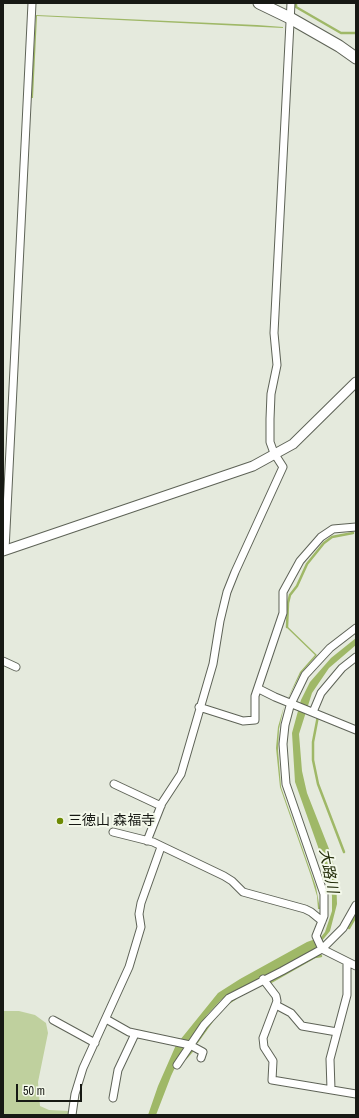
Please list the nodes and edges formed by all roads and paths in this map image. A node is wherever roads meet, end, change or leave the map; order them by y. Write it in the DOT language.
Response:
graph roads {
  1 [pos="32,3"];
  2 [pos="259,3"];
  3 [pos="290,3"];
  4 [pos="290,18"];
  5 [pos="356,58"];
  6 [pos="356,382"];
  7 [pos="274,453"];
  8 [pos="356,527"];
  9 [pos="4,551"];
  10 [pos="356,628"];
  11 [pos="356,657"];
  12 [pos="3,661"];
  13 [pos="16,667"];
  14 [pos="259,689"];
  15 [pos="291,704"];
  16 [pos="199,707"];
  17 [pos="312,712"];
  18 [pos="356,730"];
  19 [pos="114,784"];
  20 [pos="161,806"];
  21 [pos="113,832"];
  22 [pos="147,841"];
  23 [pos="161,847"];
  24 [pos="356,905"];
  25 [pos="322,922"];
  26 [pos="321,948"];
  27 [pos="347,963"];
  28 [pos="356,966"];
  29 [pos="264,980"];
  30 [pos="276,1005"];
  31 [pos="106,1019"];
  32 [pos="53,1020"];
  33 [pos="337,1032"];
  34 [pos="135,1034"];
  35 [pos="95,1043"];
  36 [pos="190,1045"];
  37 [pos="201,1058"];
  38 [pos="177,1065"];
  39 [pos="331,1089"];
  40 [pos="356,1094"];
  41 [pos="114,1098"];
  42 [pos="72,1115"];
  1 -- 9 [label="street"];
  2 -- 4 [label="main road"];
  3 -- 4 [label="street"];
  4 -- 5 [label="main road"];
  4 -- 7 [label="street"];
  6 -- 7 [label="street"];
  7 -- 9 [label="street"];
  7 -- 16 [label="street"];
  8 -- 14 [label="street"];
  10 -- 15 [label="street"];
  11 -- 17 [label="street"];
  12 -- 13 [label="street"];
  14 -- 15 [label="street"];
  14 -- 16 [label="street"];
  15 -- 17 [label="street"];
  15 -- 25 [label="street"];
  16 -- 20 [label="street"];
  17 -- 18 [label="street"];
  19 -- 20 [label="street"];
  20 -- 22 [label="street"];
  21 -- 22 [label="street"];
  22 -- 23 [label="street"];
  23 -- 25 [label="street"];
  23 -- 31 [label="street"];
  24 -- 26 [label="street"];
  25 -- 26 [label="street"];
  26 -- 27 [label="street"];
  26 -- 29 [label="street"];
  27 -- 28 [label="street"];
  27 -- 33 [label="street"];
  29 -- 30 [label="street"];
  29 -- 36 [label="street"];
  30 -- 33 [label="street"];
  30 -- 39 [label="street"];
  31 -- 34 [label="street"];
  31 -- 35 [label="street"];
  32 -- 35 [label="street"];
  33 -- 39 [label="street"];
  34 -- 36 [label="street"];
  34 -- 41 [label="street"];
  35 -- 42 [label="street"];
  36 -- 37 [label="street"];
  36 -- 38 [label="street"];
  39 -- 40 [label="street"];
}
